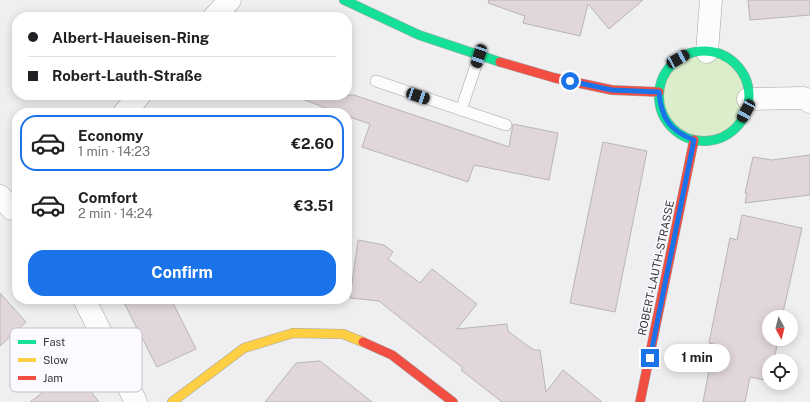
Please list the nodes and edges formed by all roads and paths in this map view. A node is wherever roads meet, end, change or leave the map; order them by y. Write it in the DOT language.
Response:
graph roads {
  1 [pos="230,0"];
  2 [pos="344,0"];
  3 [pos="711,0"];
  4 [pos="219,12"];
  5 [pos="706,52"];
  6 [pos="479,56"];
  7 [pos="376,81"];
  8 [pos="659,92"];
  9 [pos="808,98"];
  10 [pos="748,99"];
  11 [pos="136,100"];
  12 [pos="128,108"];
  13 [pos="461,110"];
  14 [pos="506,125"];
  15 [pos="694,140"];
  16 [pos="0,196"];
  17 [pos="12,209"];
  18 [pos="87,304"];
  19 [pos="99,328"];
  20 [pos="131,392"];
  21 [pos="136,402"];
  22 [pos="172,402"];
  23 [pos="453,402"];
  24 [pos="640,402"];
  1 -- 4 [label="street"];
  2 -- 6 [label="street"];
  3 -- 5 [label="street"];
  5 -- 8 [label="street"];
  5 -- 10 [label="street"];
  6 -- 8 [label="street"];
  6 -- 13 [label="lane"];
  7 -- 13 [label="lane"];
  8 -- 15 [label="street"];
  9 -- 10 [label="street"];
  10 -- 15 [label="street"];
  11 -- 12 [label="street"];
  13 -- 14 [label="lane"];
  15 -- 24 [label="street, ROBERT-LAUTH-STRASSE"];
  16 -- 17 [label="street"];
  18 -- 19 [label="street"];
  20 -- 21 [label="street"];
  22 -- 23 [label="street"];
}
